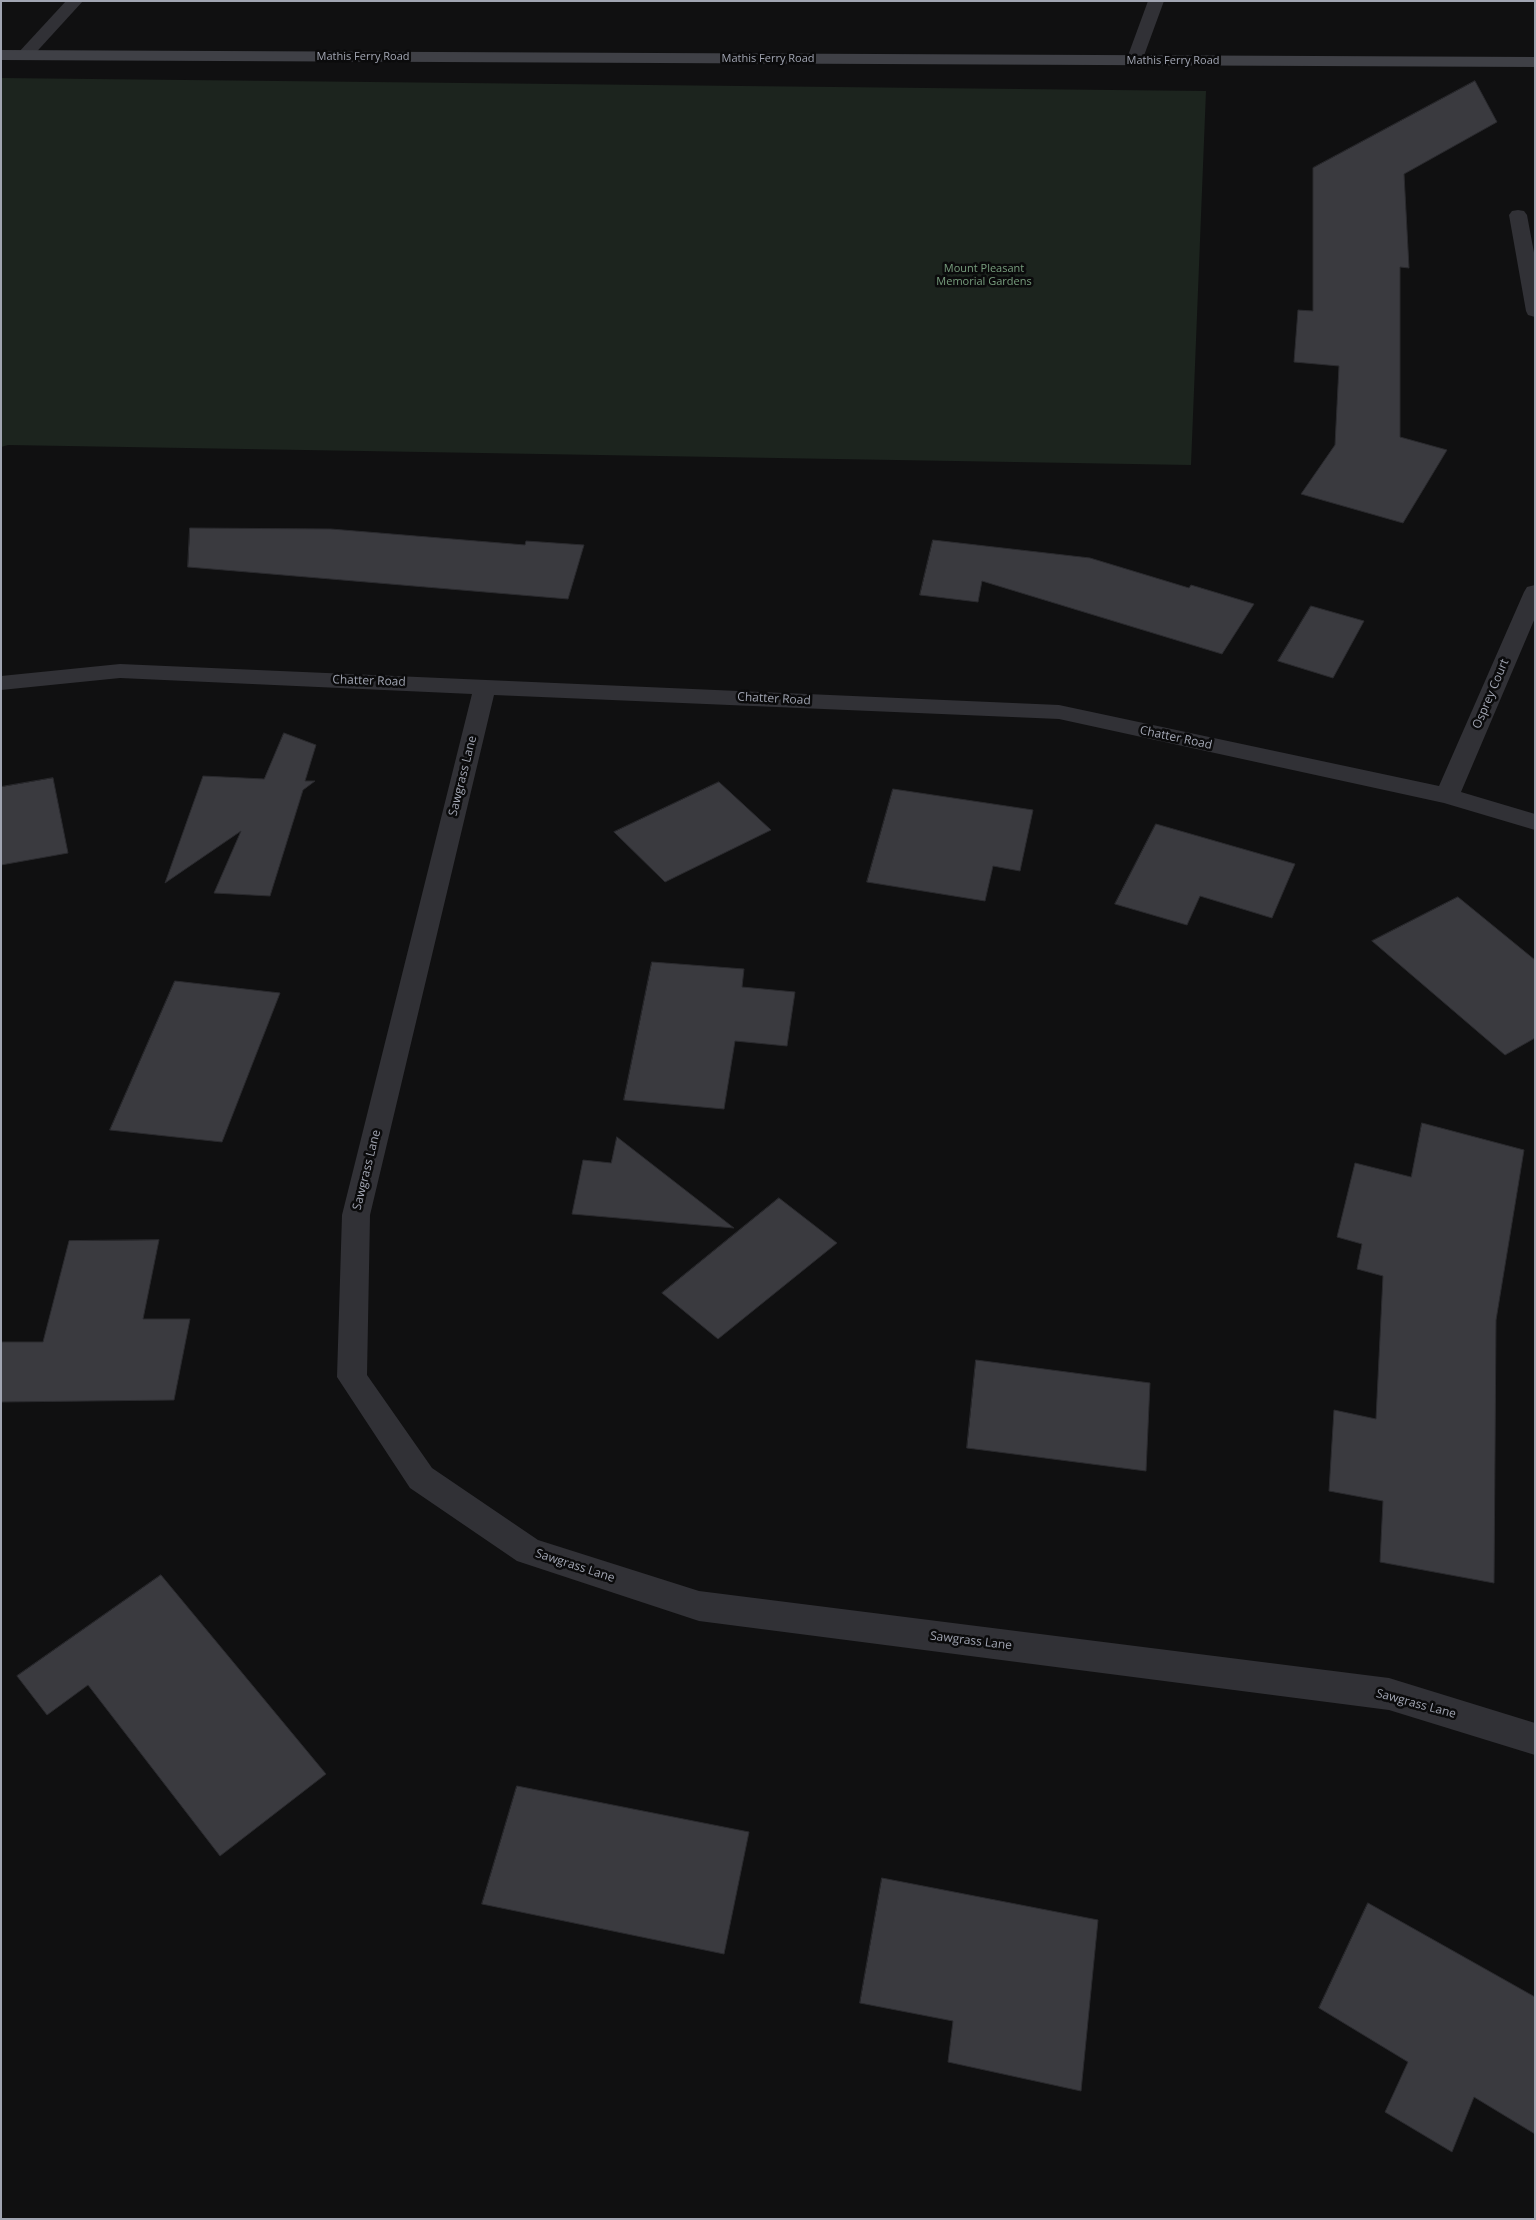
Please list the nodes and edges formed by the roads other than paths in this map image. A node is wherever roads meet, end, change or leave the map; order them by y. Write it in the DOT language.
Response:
graph roads {
  1 [pos="75,1"];
  2 [pos="1156,1"];
  3 [pos="1,55"];
  4 [pos="24,56"];
  5 [pos="1134,61"];
  6 [pos="1535,62"];
  7 [pos="1518,215"];
  8 [pos="1535,311"];
  9 [pos="1535,592"];
  10 [pos="1,683"];
  11 [pos="485,686"];
  12 [pos="1447,796"];
  13 [pos="1535,822"];
  14 [pos="1535,1739"];
  1 -- 4 [label="street"];
  2 -- 5 [label="street"];
  3 -- 4 [label="main road, Mathis Ferry Road"];
  4 -- 5 [label="main road, Mathis Ferry Road"];
  5 -- 6 [label="main road, Mathis Ferry Road"];
  7 -- 8 [label="street"];
  9 -- 12 [label="street, Osprey Court"];
  10 -- 11 [label="street, Chatter Road"];
  11 -- 12 [label="street, Chatter Road"];
  11 -- 14 [label="street, Sawgrass Lane"];
  12 -- 13 [label="street, Chatter Road"];
}
